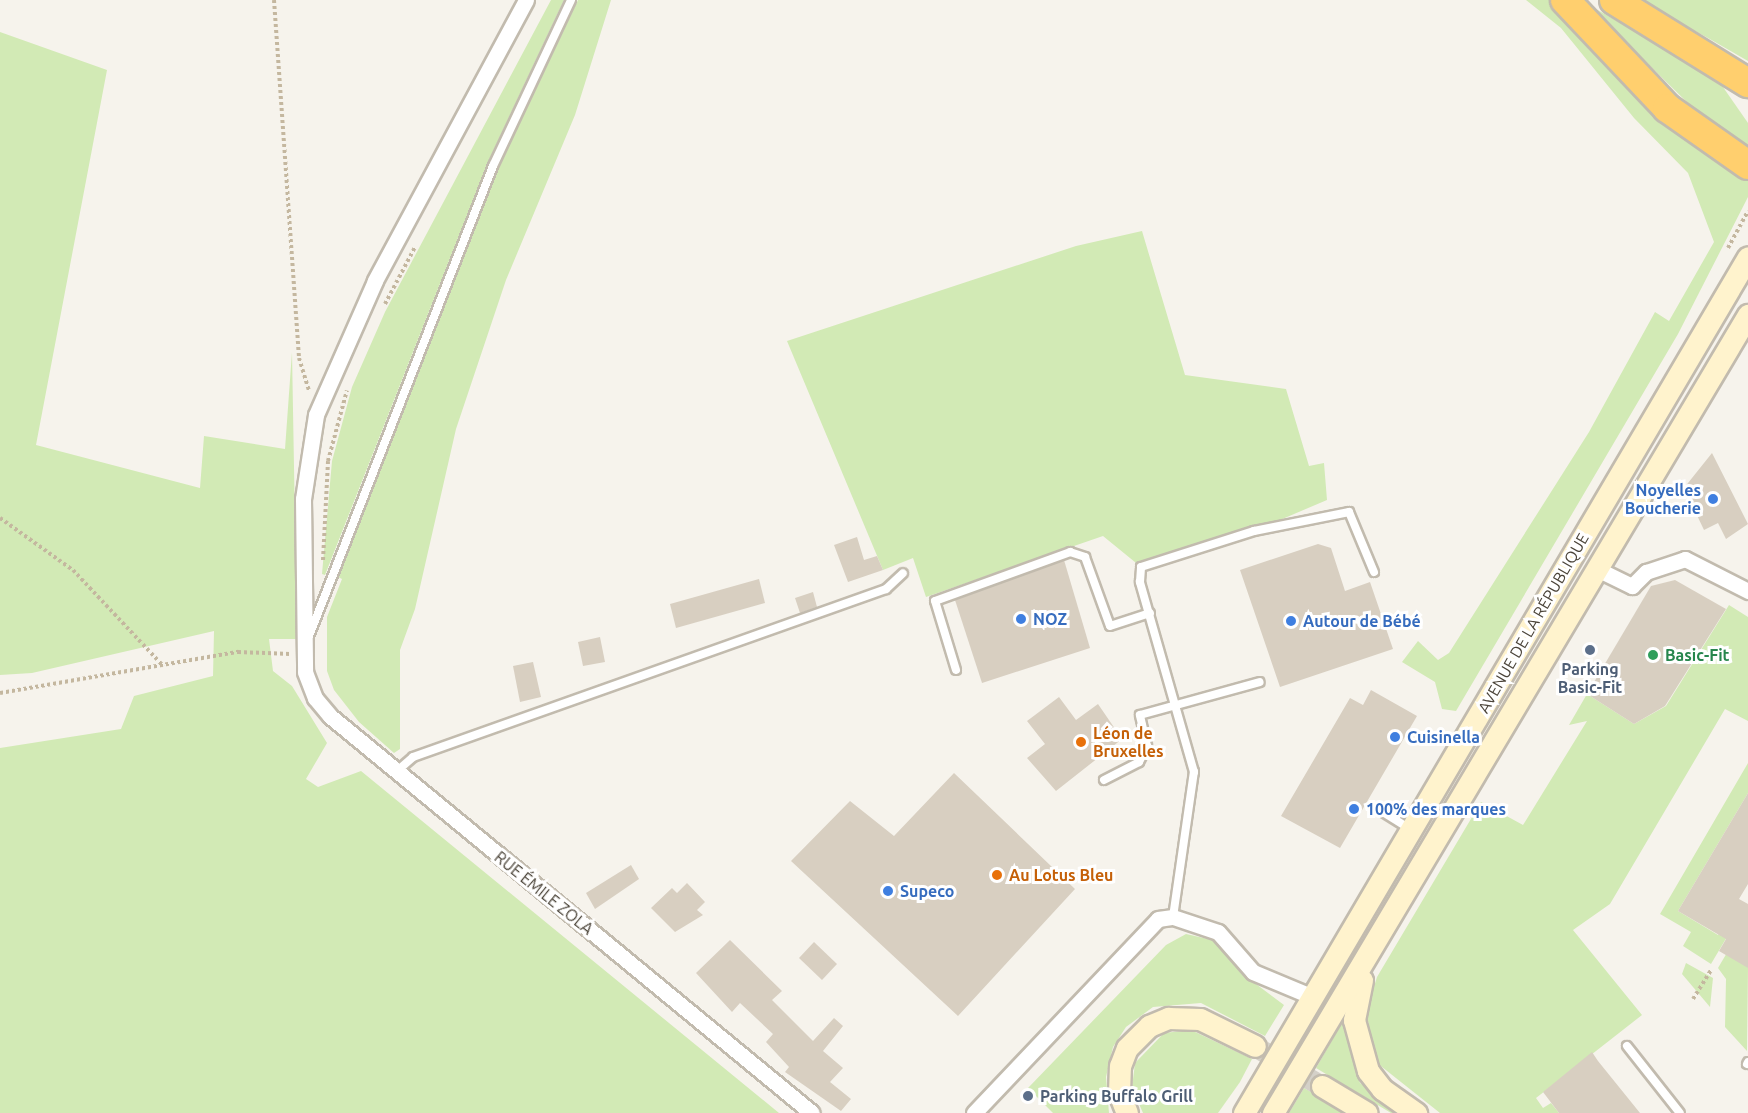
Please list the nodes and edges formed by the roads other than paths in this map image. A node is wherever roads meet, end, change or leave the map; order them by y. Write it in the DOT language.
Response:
graph roads {
  1 [pos="526,0"];
  2 [pos="571,0"];
  3 [pos="1564,0"];
  4 [pos="1614,0"];
  5 [pos="1747,83"];
  6 [pos="1748,165"];
  7 [pos="1748,256"];
  8 [pos="1748,315"];
  9 [pos="1599,570"];
  10 [pos="1374,572"];
  11 [pos="903,573"];
  12 [pos="1748,591"];
  13 [pos="1150,613"];
  14 [pos="303,655"];
  15 [pos="956,670"];
  16 [pos="1260,682"];
  17 [pos="1179,706"];
  18 [pos="396,772"];
  19 [pos="1104,780"];
  20 [pos="1378,809"];
  21 [pos="1411,828"];
  22 [pos="1173,917"];
  23 [pos="1363,970"];
  24 [pos="1313,997"];
  25 [pos="1254,1046"];
  26 [pos="1627,1046"];
  27 [pos="1322,1086"];
  28 [pos="812,1113"];
  29 [pos="974,1113"];
  30 [pos="1127,1113"];
  31 [pos="1244,1113"];
  32 [pos="1274,1113"];
  33 [pos="1368,1113"];
  34 [pos="1416,1113"];
  35 [pos="1680,1113"];
  1 -- 14 [label="street, RUE ÉMILE ZOLA"];
  2 -- 14 [label="lane"];
  3 -- 6 [label="highway"];
  4 -- 5 [label="highway"];
  7 -- 21 [label="main road, AVENUE DE LA RÉPUBLIQUE"];
  8 -- 9 [label="main road, AVENUE DE LA RÉPUBLIQUE"];
  9 -- 12 [label="street"];
  9 -- 23 [label="main road, AVENUE DE LA RÉPUBLIQUE"];
  10 -- 13 [label="lane"];
  11 -- 18 [label="lane"];
  13 -- 15 [label="lane"];
  13 -- 17 [label="lane"];
  14 -- 18 [label="street, RUE ÉMILE ZOLA"];
  16 -- 17 [label="lane"];
  17 -- 19 [label="lane"];
  17 -- 22 [label="lane"];
  18 -- 28 [label="street, RUE ÉMILE ZOLA"];
  20 -- 21 [label="lane"];
  21 -- 24 [label="main road, AVENUE DE LA RÉPUBLIQUE"];
  22 -- 24 [label="street"];
  22 -- 29 [label="street"];
  23 -- 32 [label="main road, AVENUE DE LA RÉPUBLIQUE"];
  23 -- 34 [label="main road"];
  24 -- 31 [label="main road, AVENUE DE LA RÉPUBLIQUE"];
  25 -- 30 [label="main road"];
  26 -- 35 [label="lane"];
  27 -- 33 [label="main road"];
}
